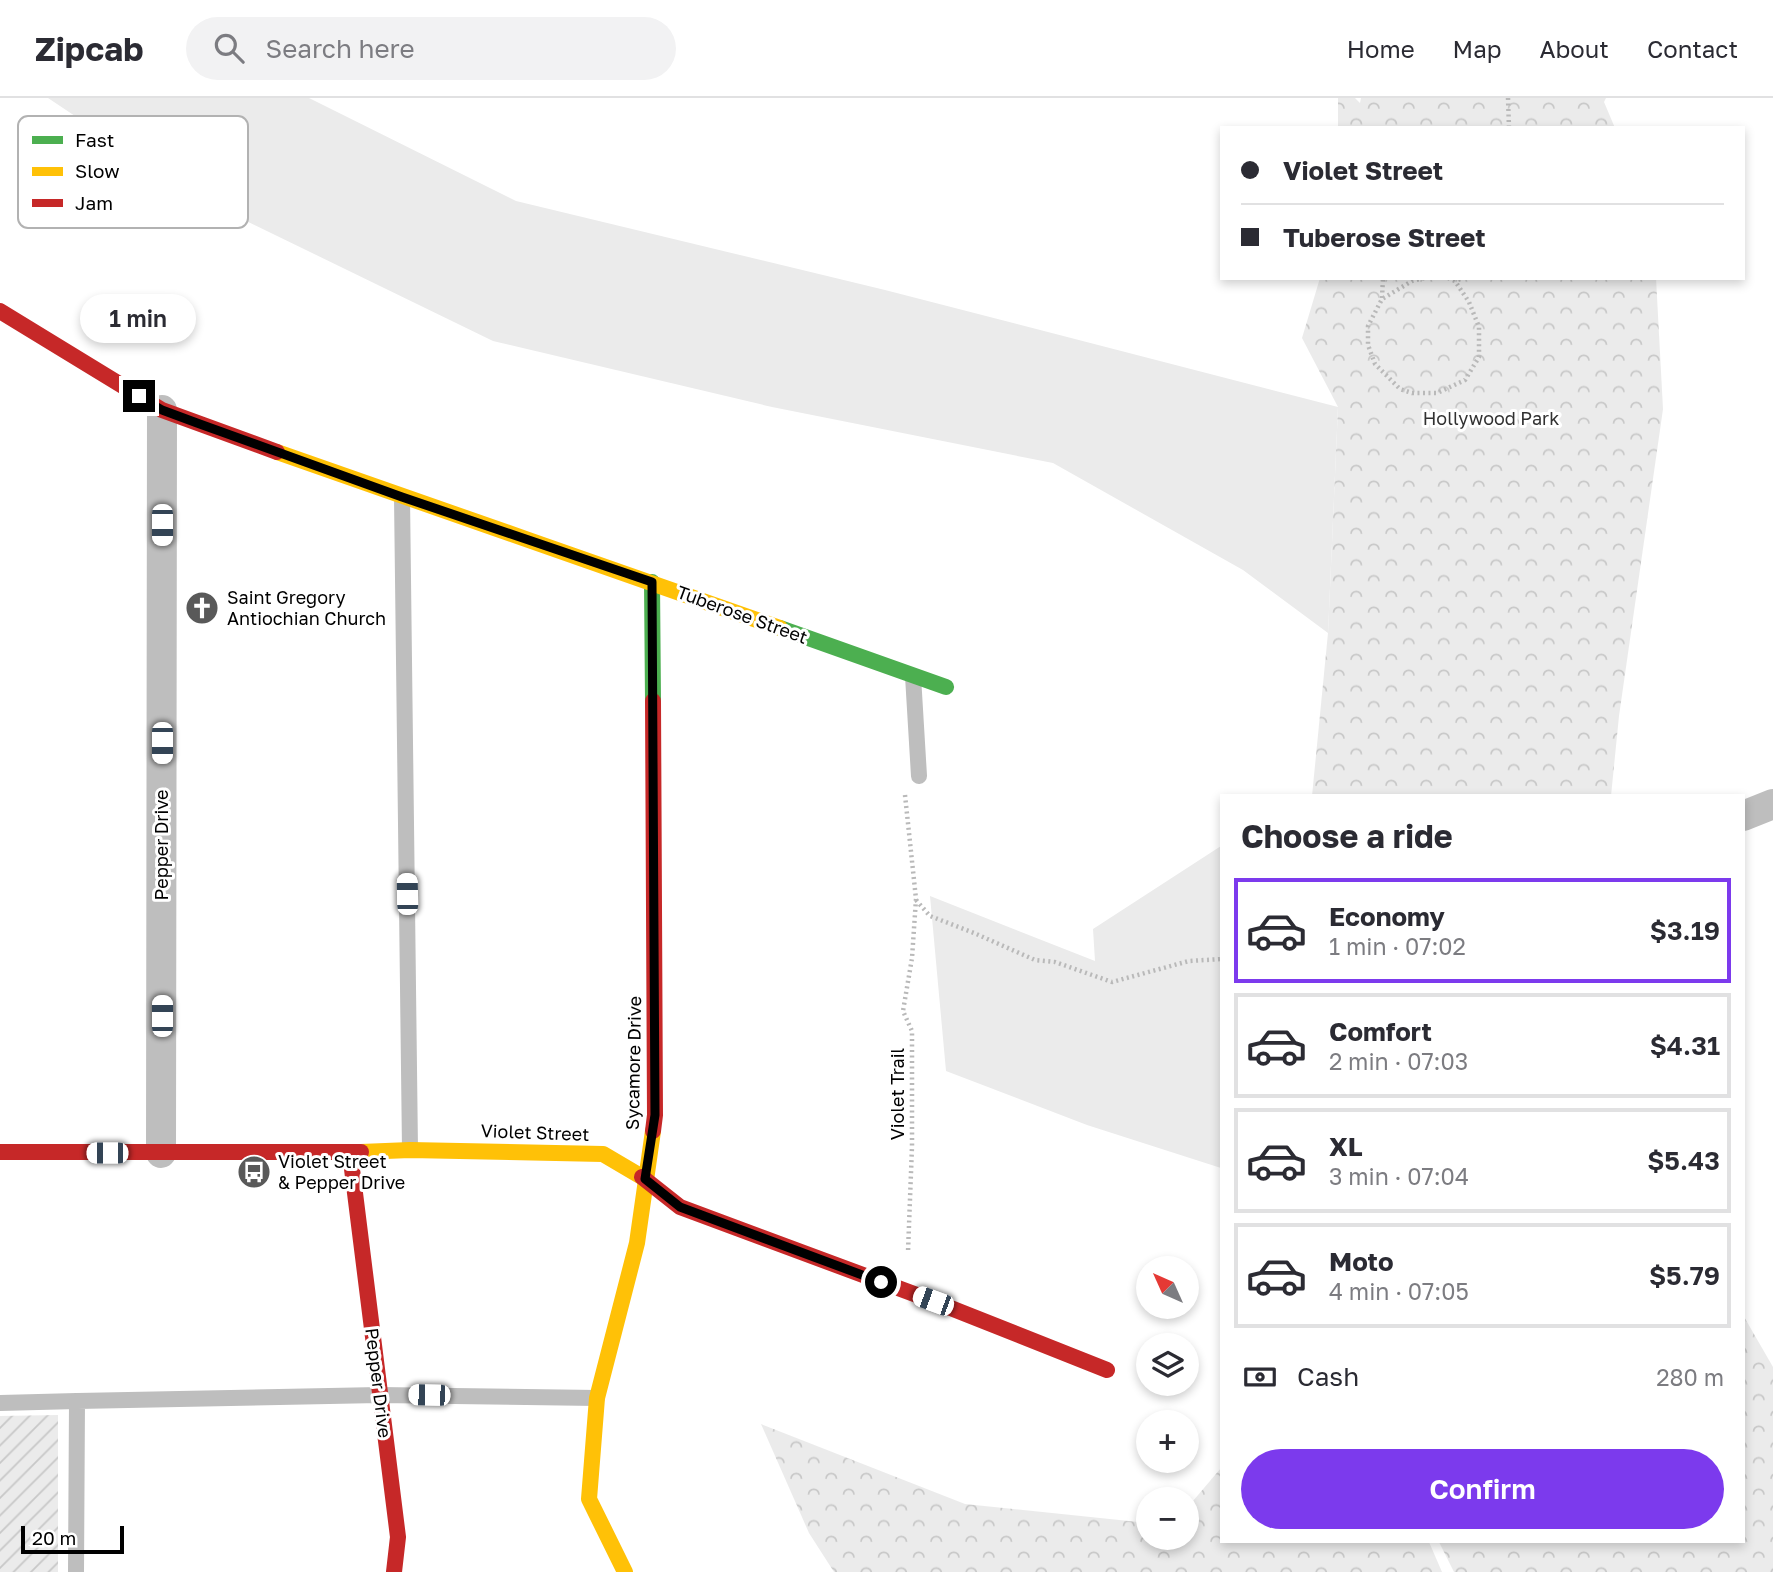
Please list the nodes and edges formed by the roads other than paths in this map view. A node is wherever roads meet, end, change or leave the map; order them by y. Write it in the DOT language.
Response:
graph roads {
  1 [pos="0,311"];
  2 [pos="162,410"];
  3 [pos="402,497"];
  4 [pos="652,582"];
  5 [pos="913,676"];
  6 [pos="946,687"];
  7 [pos="919,776"];
  8 [pos="1773,804"];
  9 [pos="1745,815"];
  10 [pos="410,1150"];
  11 [pos="0,1152"];
  12 [pos="161,1153"];
  13 [pos="350,1153"];
  14 [pos="645,1179"];
  15 [pos="1107,1370"];
  16 [pos="379,1395"];
  17 [pos="597,1398"];
  18 [pos="77,1401"];
  19 [pos="0,1404"];
  20 [pos="76,1572"];
  21 [pos="394,1572"];
  22 [pos="625,1572"];
  1 -- 2 [label="street, Tuberose Street"];
  2 -- 3 [label="street, Tuberose Street"];
  2 -- 12 [label="street, Pepper Drive"];
  3 -- 4 [label="street, Tuberose Street"];
  3 -- 10 [label="lane"];
  4 -- 5 [label="street, Tuberose Street"];
  4 -- 14 [label="street, Sycamore Drive"];
  5 -- 6 [label="street, Tuberose Street"];
  5 -- 7 [label="lane"];
  8 -- 9 [label="street"];
  10 -- 13 [label="street, Violet Street"];
  10 -- 14 [label="street, Violet Street"];
  11 -- 12 [label="street, Violet Street"];
  12 -- 13 [label="street, Violet Street"];
  13 -- 16 [label="street, Pepper Drive"];
  14 -- 15 [label="street, Violet Street"];
  14 -- 17 [label="street, Sycamore Drive"];
  16 -- 17 [label="lane"];
  16 -- 18 [label="lane"];
  16 -- 21 [label="street, Pepper Drive"];
  17 -- 22 [label="street, Sycamore Drive"];
  18 -- 19 [label="lane"];
  18 -- 20 [label="lane"];
}
